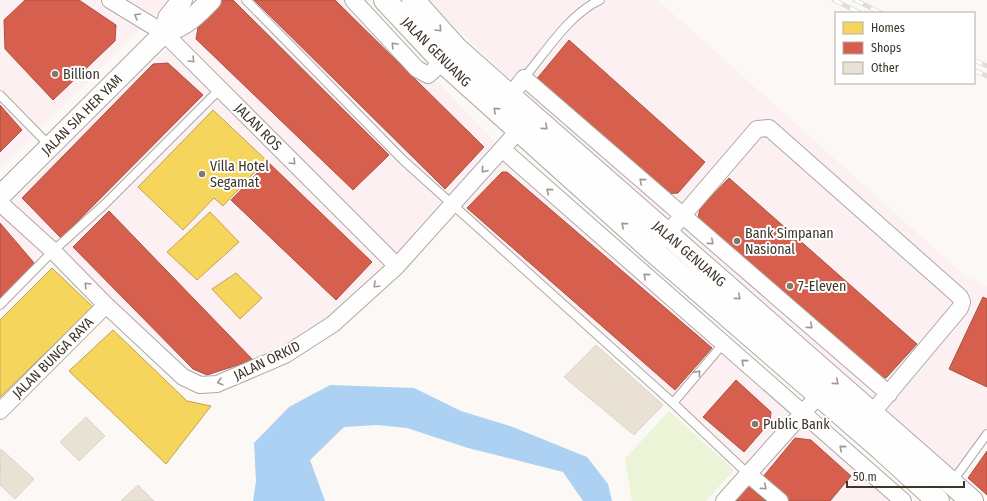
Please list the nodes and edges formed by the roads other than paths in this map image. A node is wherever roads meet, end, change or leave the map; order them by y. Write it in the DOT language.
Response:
graph roads {
  1 [pos="110,0"];
  2 [pos="182,0"];
  3 [pos="212,0"];
  4 [pos="246,0"];
  5 [pos="353,0"];
  6 [pos="385,0"];
  7 [pos="413,0"];
  8 [pos="600,0"];
  9 [pos="164,33"];
  10 [pos="443,62"];
  11 [pos="524,78"];
  12 [pos="220,89"];
  13 [pos="0,94"];
  14 [pos="510,96"];
  15 [pos="519,130"];
  16 [pos="51,147"];
  17 [pos="502,149"];
  18 [pos="0,196"];
  19 [pos="0,202"];
  20 [pos="453,205"];
  21 [pos="681,216"];
  22 [pos="667,234"];
  23 [pos="53,251"];
  24 [pos="653,251"];
  25 [pos="397,266"];
  26 [pos="0,305"];
  27 [pos="106,305"];
  28 [pos="723,344"];
  29 [pos="889,394"];
  30 [pos="819,395"];
  31 [pos="673,403"];
  32 [pos="0,411"];
  33 [pos="802,413"];
  34 [pos="872,413"];
  35 [pos="987,434"];
  36 [pos="748,474"];
  37 [pos="951,483"];
  38 [pos="724,501"];
  39 [pos="780,501"];
  40 [pos="903,501"];
  41 [pos="938,501"];
  42 [pos="972,501"];
  9 -- 1 [label="street, JALAN ROS, one-way"];
  2 -- 9 [label="street, JALAN SIA HER YAM"];
  3 -- 9 [label="street, JALAN SIA HER YAM"];
  4 -- 20 [label="lane"];
  10 -- 5 [label="street, one-way"];
  6 -- 10 [label="highway, JALAN GENUANG"];
  7 -- 14 [label="highway, JALAN GENUANG, one-way"];
  8 -- 11 [label="lane"];
  9 -- 12 [label="street, JALAN ROS, one-way"];
  9 -- 16 [label="street, JALAN SIA HER YAM"];
  15 -- 10 [label="highway, JALAN GENUANG, one-way"];
  11 -- 14 [label="street"];
  21 -- 11 [label="street, one-way"];
  12 -- 23 [label="lane"];
  12 -- 25 [label="street, JALAN ROS, one-way"];
  13 -- 16 [label="lane"];
  14 -- 22 [label="highway, JALAN GENUANG, one-way"];
  15 -- 17 [label="street, JALAN ORKID"];
  24 -- 15 [label="highway, JALAN GENUANG, one-way"];
  16 -- 18 [label="street, JALAN SIA HER YAM"];
  17 -- 20 [label="street, JALAN ORKID, one-way"];
  28 -- 17 [label="street, one-way"];
  19 -- 23 [label="street, JALAN ORKID"];
  20 -- 25 [label="street, JALAN ORKID"];
  20 -- 31 [label="lane"];
  21 -- 22 [label="street"];
  21 -- 29 [label="street, one-way"];
  21 -- 29 [label="street"];
  22 -- 24 [label="street"];
  22 -- 34 [label="highway, JALAN GENUANG, one-way"];
  23 -- 26 [label="lane"];
  27 -- 23 [label="street, JALAN ORKID, one-way"];
  24 -- 30 [label="highway, JALAN GENUANG"];
  25 -- 27 [label="street, JALAN ORKID, one-way"];
  27 -- 32 [label="street, JALAN BUNGA RAYA"];
  31 -- 28 [label="lane, one-way"];
  33 -- 28 [label="street, one-way"];
  29 -- 34 [label="street"];
  30 -- 33 [label="street"];
  30 -- 41 [label="highway, JALAN GENUANG"];
  31 -- 36 [label="lane"];
  33 -- 36 [label="street"];
  40 -- 33 [label="street, one-way"];
  34 -- 37 [label="highway, JALAN GENUANG"];
  35 -- 37 [label="lane"];
  36 -- 38 [label="street"];
  36 -- 39 [label="street, one-way"];
  37 -- 42 [label="highway, JALAN GENUANG"];
}
